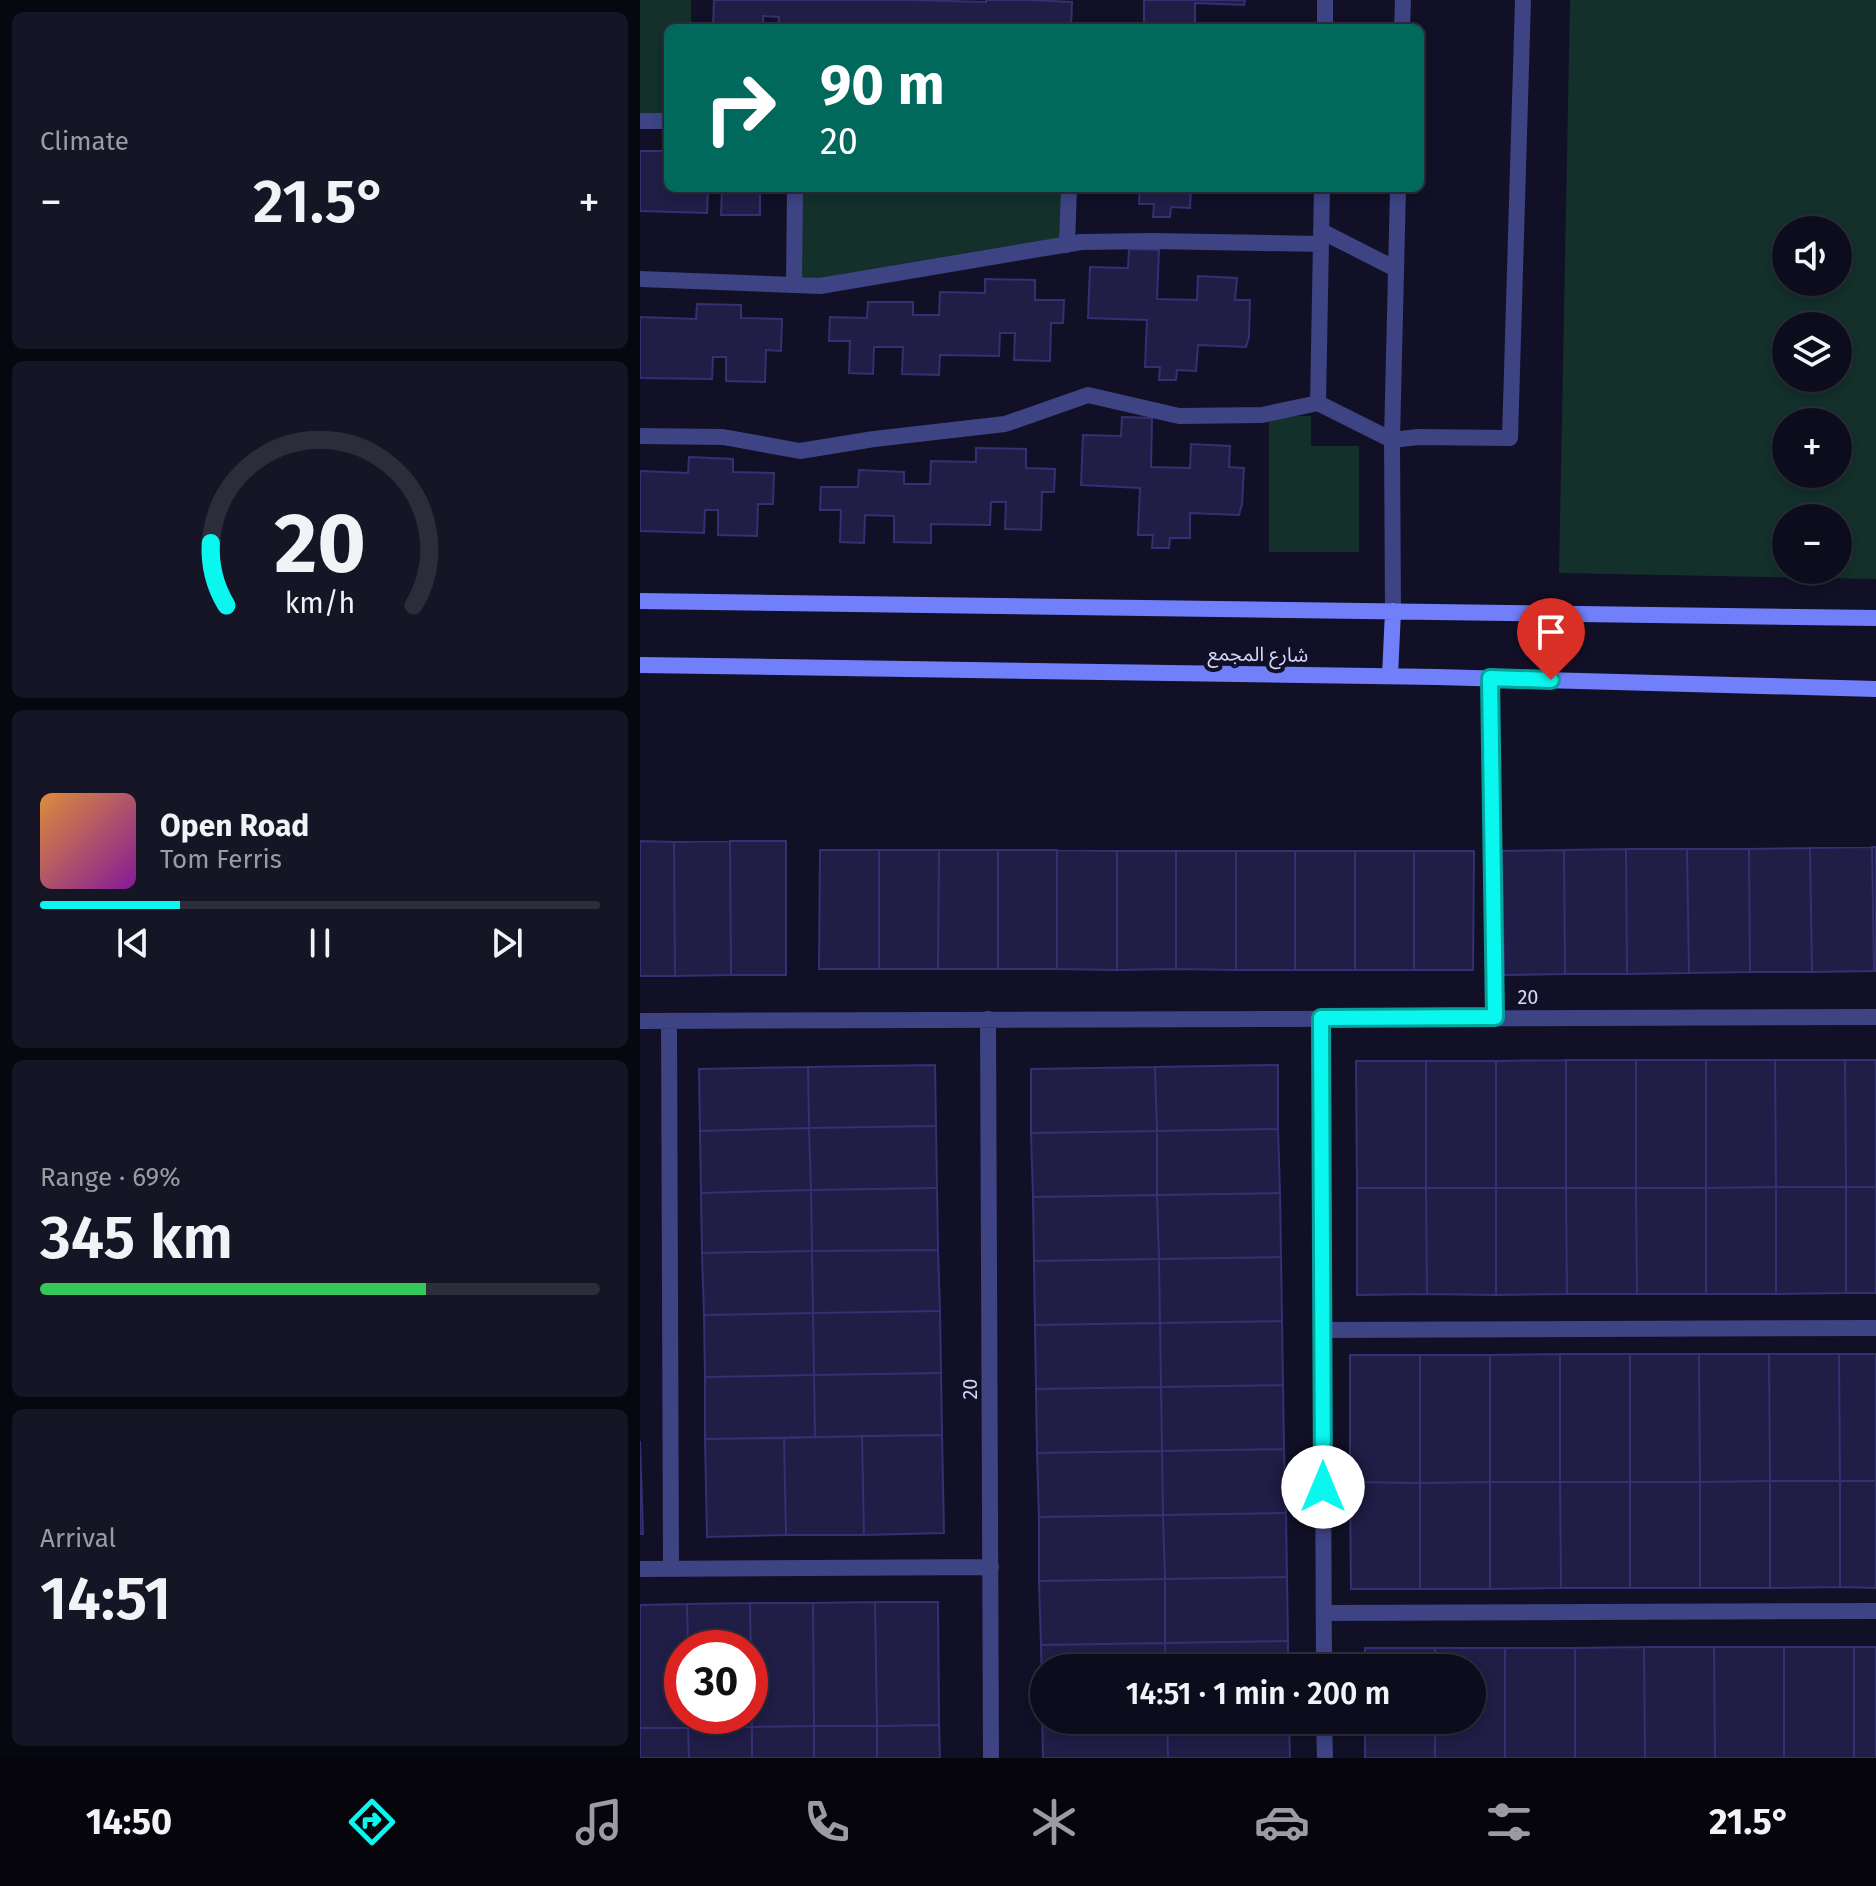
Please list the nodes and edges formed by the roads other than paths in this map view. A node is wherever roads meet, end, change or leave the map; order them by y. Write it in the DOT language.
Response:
graph roads {
  1 [pos="1325,0"];
  2 [pos="1403,0"];
  3 [pos="1523,0"];
  4 [pos="1325,24"];
  5 [pos="1402,24"];
  6 [pos="640,121"];
  7 [pos="664,121"];
  8 [pos="795,192"];
  9 [pos="1069,192"];
  10 [pos="1322,192"];
  11 [pos="1398,192"];
  12 [pos="1321,238"];
  13 [pos="1067,245"];
  14 [pos="1396,269"];
  15 [pos="640,279"];
  16 [pos="794,285"];
  17 [pos="1318,403"];
  18 [pos="640,436"];
  19 [pos="1392,440"];
  20 [pos="640,601"];
  21 [pos="1393,611"];
  22 [pos="1876,618"];
  23 [pos="640,665"];
  24 [pos="1390,676"];
  25 [pos="1490,678"];
  26 [pos="1876,689"];
  27 [pos="1495,1017"];
  28 [pos="1876,1017"];
  29 [pos="1321,1018"];
  30 [pos="988,1019"];
  31 [pos="640,1021"];
  32 [pos="669,1021"];
  33 [pos="1876,1328"];
  34 [pos="1322,1330"];
  35 [pos="991,1567"];
  36 [pos="640,1569"];
  37 [pos="671,1569"];
  38 [pos="1876,1611"];
  39 [pos="1324,1613"];
  40 [pos="1324,1654"];
  41 [pos="1324,1734"];
  42 [pos="991,1758"];
  43 [pos="1325,1758"];
  1 -- 4 [label="street"];
  2 -- 5 [label="street"];
  3 -- 19 [label="street"];
  6 -- 7 [label="street"];
  8 -- 16 [label="street"];
  9 -- 13 [label="street"];
  10 -- 12 [label="street"];
  11 -- 14 [label="street"];
  12 -- 13 [label="street"];
  12 -- 14 [label="street"];
  12 -- 17 [label="street"];
  13 -- 16 [label="street"];
  14 -- 19 [label="street"];
  15 -- 16 [label="street"];
  17 -- 18 [label="street"];
  17 -- 19 [label="street"];
  19 -- 21 [label="street"];
  20 -- 21 [label="street"];
  21 -- 22 [label="street"];
  21 -- 24 [label="street"];
  23 -- 24 [label="street, شارع المجمع"];
  24 -- 25 [label="street, شارع المجمع"];
  25 -- 26 [label="street, شارع المجمع"];
  25 -- 27 [label="street"];
  27 -- 28 [label="street, 20"];
  27 -- 29 [label="street, 20"];
  29 -- 30 [label="street, 20"];
  29 -- 34 [label="street"];
  30 -- 32 [label="street, 20"];
  30 -- 35 [label="street, 20"];
  31 -- 32 [label="street, 20"];
  32 -- 37 [label="street"];
  33 -- 34 [label="street"];
  34 -- 39 [label="street"];
  35 -- 37 [label="street"];
  35 -- 42 [label="street, 20"];
  36 -- 37 [label="street"];
  38 -- 39 [label="street"];
  39 -- 40 [label="street"];
  41 -- 43 [label="street"];
}
